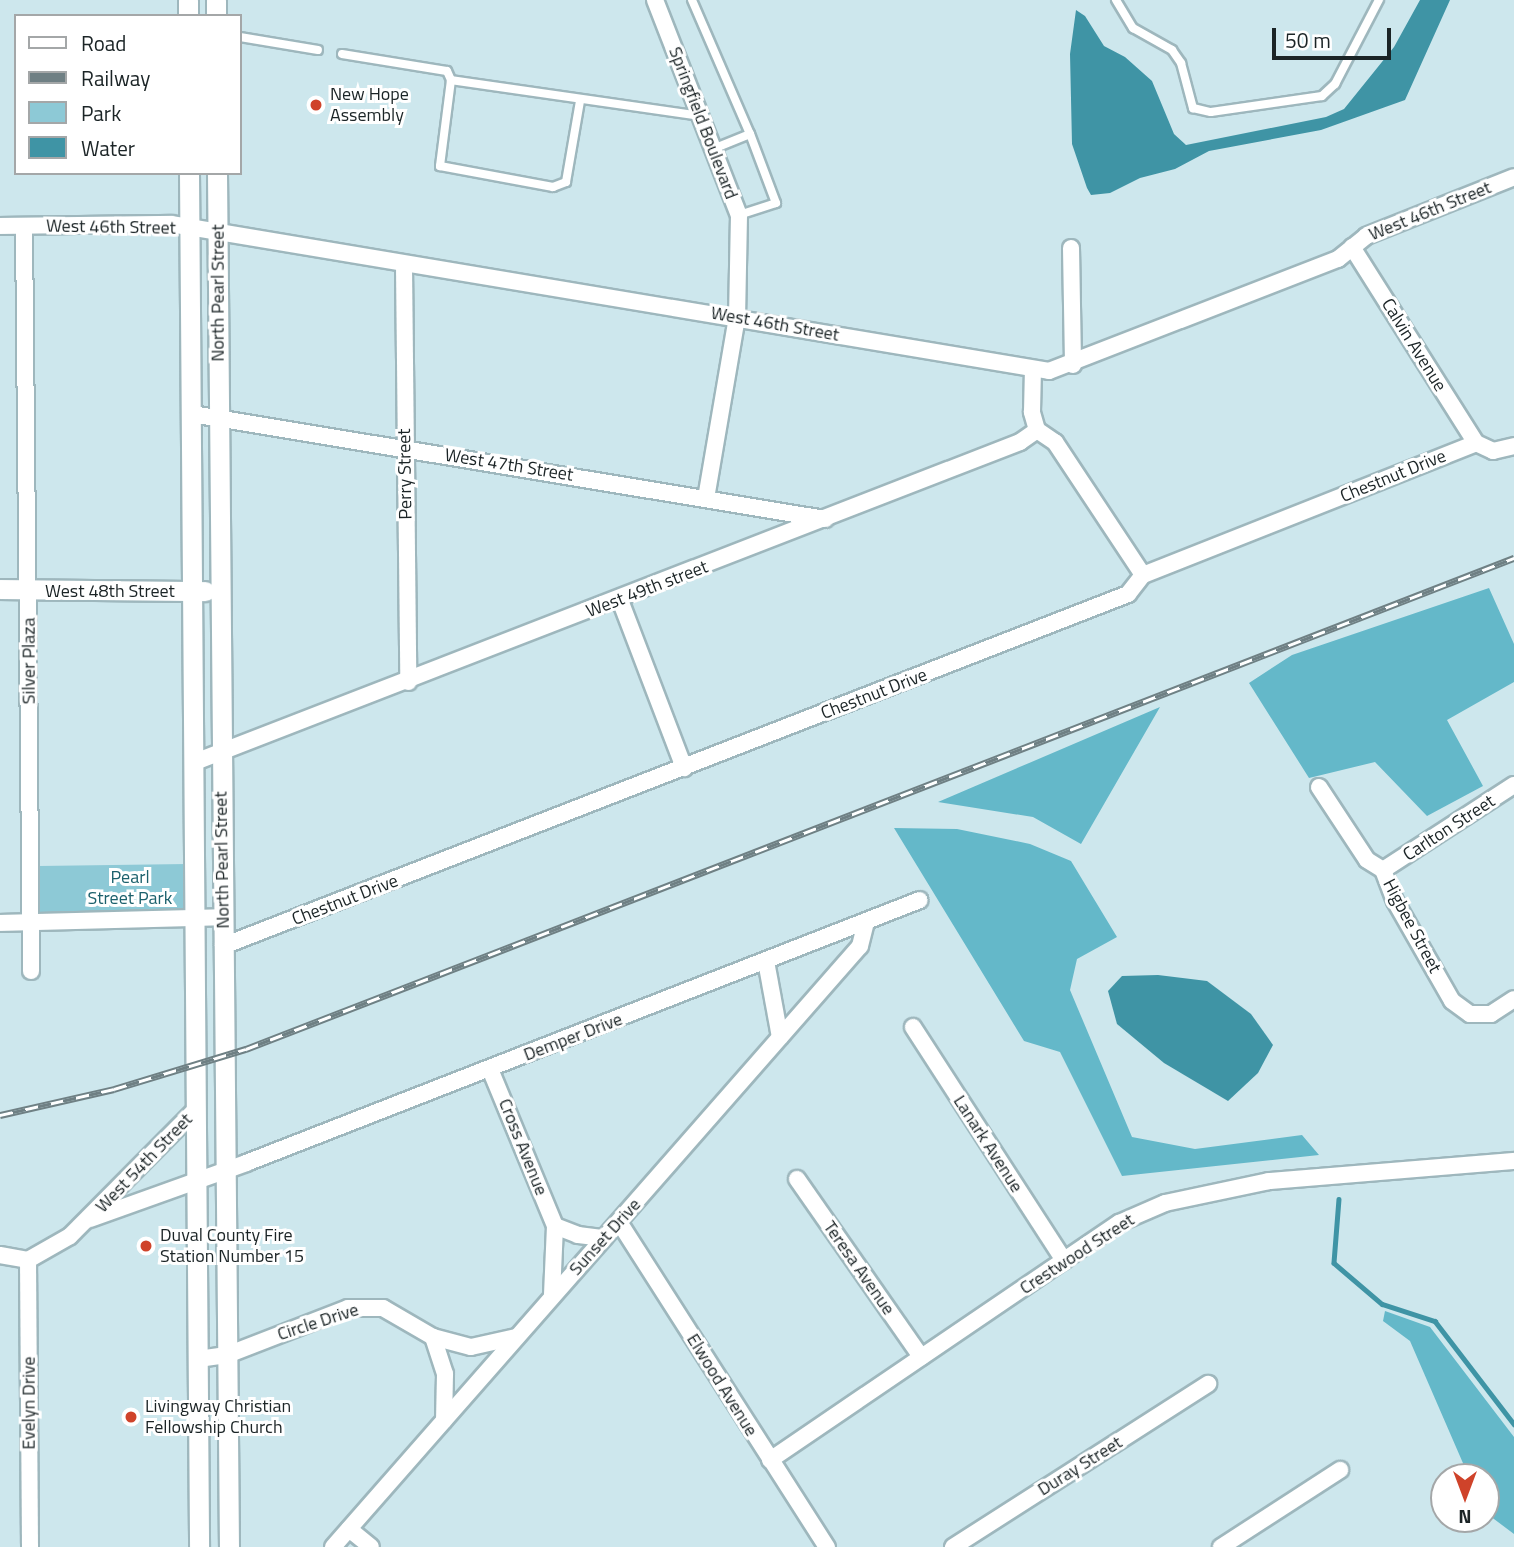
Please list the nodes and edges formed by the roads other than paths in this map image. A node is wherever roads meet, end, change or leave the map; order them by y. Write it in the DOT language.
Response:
graph roads {
  1 [pos="655,0"];
  2 [pos="692,0"];
  3 [pos="1116,0"];
  4 [pos="1379,0"];
  5 [pos="242,37"];
  6 [pos="318,50"];
  7 [pos="342,54"];
  8 [pos="451,80"];
  9 [pos="580,101"];
  10 [pos="701,116"];
  11 [pos="750,134"];
  12 [pos="713,149"];
  13 [pos="189,175"];
  14 [pos="217,175"];
  15 [pos="1514,177"];
  16 [pos="739,215"];
  17 [pos="0,226"];
  18 [pos="24,226"];
  19 [pos="190,229"];
  20 [pos="217,234"];
  21 [pos="1352,247"];
  22 [pos="1071,248"];
  23 [pos="404,266"];
  24 [pos="737,317"];
  25 [pos="1073,365"];
  26 [pos="1033,369"];
  27 [pos="192,414"];
  28 [pos="219,418"];
  29 [pos="1037,430"];
  30 [pos="1476,443"];
  31 [pos="1514,446"];
  32 [pos="405,448"];
  33 [pos="706,498"];
  34 [pos="826,519"];
  35 [pos="1143,575"];
  36 [pos="0,589"];
  37 [pos="194,590"];
  38 [pos="29,591"];
  39 [pos="220,591"];
  40 [pos="620,600"];
  41 [pos="408,681"];
  42 [pos="221,754"];
  43 [pos="195,762"];
  44 [pos="684,768"];
  45 [pos="1514,785"];
  46 [pos="1319,787"];
  47 [pos="1383,870"];
  48 [pos="920,900"];
  49 [pos="196,917"];
  50 [pos="223,917"];
  51 [pos="866,922"];
  52 [pos="0,923"];
  53 [pos="31,923"];
  54 [pos="223,946"];
  55 [pos="766,961"];
  56 [pos="31,971"];
  57 [pos="1514,999"];
  58 [pos="912,1027"];
  59 [pos="780,1037"];
  60 [pos="490,1069"];
  61 [pos="197,1108"];
  62 [pos="1514,1161"];
  63 [pos="225,1170"];
  64 [pos="197,1178"];
  65 [pos="797,1179"];
  66 [pos="90,1219"];
  67 [pos="619,1222"];
  68 [pos="555,1226"];
  69 [pos="604,1238"];
  70 [pos="0,1255"];
  71 [pos="28,1260"];
  72 [pos="1064,1260"];
  73 [pos="552,1296"];
  74 [pos="433,1337"];
  75 [pos="516,1337"];
  76 [pos="227,1355"];
  77 [pos="920,1357"];
  78 [pos="198,1359"];
  79 [pos="1208,1384"];
  80 [pos="443,1420"];
  81 [pos="770,1460"];
  82 [pos="1340,1470"];
  83 [pos="349,1529"];
  84 [pos="30,1547"];
  85 [pos="200,1547"];
  86 [pos="229,1547"];
  87 [pos="333,1547"];
  88 [pos="371,1547"];
  89 [pos="827,1547"];
  90 [pos="953,1547"];
  91 [pos="1221,1547"];
  1 -- 10 [label="street, Springfield Boulevard"];
  2 -- 11 [label="lane"];
  3 -- 4 [label="lane"];
  5 -- 6 [label="lane"];
  7 -- 8 [label="lane"];
  8 -- 9 [label="lane"];
  8 -- 9 [label="lane"];
  9 -- 10 [label="lane"];
  10 -- 12 [label="street, Springfield Boulevard"];
  11 -- 12 [label="lane"];
  11 -- 16 [label="lane"];
  12 -- 16 [label="street, Springfield Boulevard"];
  13 -- 19 [label="street, North Pearl Street"];
  14 -- 20 [label="street, North Pearl Street"];
  15 -- 21 [label="street, West 46th Street"];
  16 -- 24 [label="street, Springfield Boulevard"];
  17 -- 18 [label="street, West 46th Street"];
  18 -- 19 [label="street, West 46th Street"];
  18 -- 38 [label="street, Silver Plaza"];
  19 -- 20 [label="street, West 46th Street"];
  19 -- 27 [label="street, North Pearl Street"];
  20 -- 23 [label="street, West 46th Street"];
  20 -- 28 [label="street, North Pearl Street"];
  21 -- 25 [label="street, West 46th Street"];
  21 -- 30 [label="street, Calvin Avenue"];
  22 -- 25 [label="street"];
  23 -- 24 [label="street, West 46th Street"];
  23 -- 32 [label="street, Perry Street"];
  24 -- 26 [label="street, West 46th Street"];
  24 -- 33 [label="street, Springfield Boulevard"];
  25 -- 26 [label="street, West 46th Street"];
  26 -- 29 [label="street"];
  27 -- 28 [label="street, West 47th Street"];
  27 -- 37 [label="street, North Pearl Street"];
  28 -- 32 [label="street, West 47th Street"];
  28 -- 39 [label="street, North Pearl Street"];
  29 -- 34 [label="street, West 49th street"];
  29 -- 35 [label="street"];
  30 -- 31 [label="street, Chestnut Drive"];
  30 -- 35 [label="street, Chestnut Drive"];
  32 -- 33 [label="street, West 47th Street"];
  32 -- 41 [label="street, Perry Street"];
  33 -- 34 [label="street, West 47th Street"];
  34 -- 40 [label="street, West 49th street"];
  35 -- 44 [label="street, Chestnut Drive"];
  36 -- 38 [label="street, West 48th Street"];
  37 -- 38 [label="street, West 48th Street"];
  37 -- 39 [label="street, West 48th Street"];
  37 -- 43 [label="street, North Pearl Street"];
  38 -- 53 [label="street, Silver Plaza"];
  39 -- 42 [label="street, North Pearl Street"];
  40 -- 41 [label="street, West 49th street"];
  40 -- 44 [label="street"];
  41 -- 42 [label="street, West 49th street"];
  42 -- 43 [label="street, West 49th street"];
  42 -- 50 [label="street, North Pearl Street"];
  43 -- 49 [label="street, North Pearl Street"];
  44 -- 54 [label="street, Chestnut Drive"];
  45 -- 47 [label="street, Carlton Street"];
  46 -- 47 [label="street, Higbee Street"];
  47 -- 57 [label="street, Higbee Street"];
  48 -- 51 [label="street, Demper Drive"];
  49 -- 50 [label="street"];
  49 -- 53 [label="street"];
  49 -- 61 [label="street, North Pearl Street"];
  50 -- 54 [label="street, North Pearl Street"];
  51 -- 55 [label="street, Demper Drive"];
  51 -- 59 [label="street, Sunset Drive"];
  52 -- 53 [label="street"];
  53 -- 56 [label="street, Silver Plaza"];
  54 -- 63 [label="street, North Pearl Street"];
  55 -- 59 [label="street"];
  55 -- 60 [label="street, Demper Drive"];
  58 -- 72 [label="street, Lanark Avenue"];
  59 -- 67 [label="street, Sunset Drive"];
  60 -- 63 [label="street, Demper Drive"];
  60 -- 68 [label="street, Cross Avenue"];
  61 -- 64 [label="street, North Pearl Street"];
  61 -- 66 [label="street, West 54th Street"];
  62 -- 72 [label="street, Crestwood Street"];
  63 -- 64 [label="street, West 54th Street"];
  63 -- 76 [label="street, North Pearl Street"];
  64 -- 66 [label="street, West 54th Street"];
  64 -- 78 [label="street, North Pearl Street"];
  65 -- 77 [label="street, Teresa Avenue"];
  66 -- 71 [label="street, West 54th Street"];
  67 -- 69 [label="street, Sunset Drive"];
  67 -- 81 [label="street, Elwood Avenue"];
  68 -- 69 [label="street"];
  68 -- 73 [label="street, Cross Avenue"];
  69 -- 73 [label="street, Sunset Drive"];
  70 -- 71 [label="street"];
  71 -- 84 [label="street, Evelyn Drive"];
  72 -- 77 [label="street, Crestwood Street"];
  73 -- 75 [label="street, Sunset Drive"];
  74 -- 75 [label="street, Circle Drive"];
  74 -- 76 [label="street, Circle Drive"];
  74 -- 80 [label="street"];
  75 -- 80 [label="street, Sunset Drive"];
  76 -- 78 [label="street, Circle Drive"];
  76 -- 86 [label="street, North Pearl Street"];
  77 -- 81 [label="street, Crestwood Street"];
  78 -- 85 [label="street, North Pearl Street"];
  79 -- 90 [label="street, Duray Street"];
  80 -- 83 [label="street, Sunset Drive"];
  81 -- 89 [label="street, Elwood Avenue"];
  82 -- 91 [label="street"];
  83 -- 87 [label="street, Sunset Drive"];
  83 -- 88 [label="street"];
}
